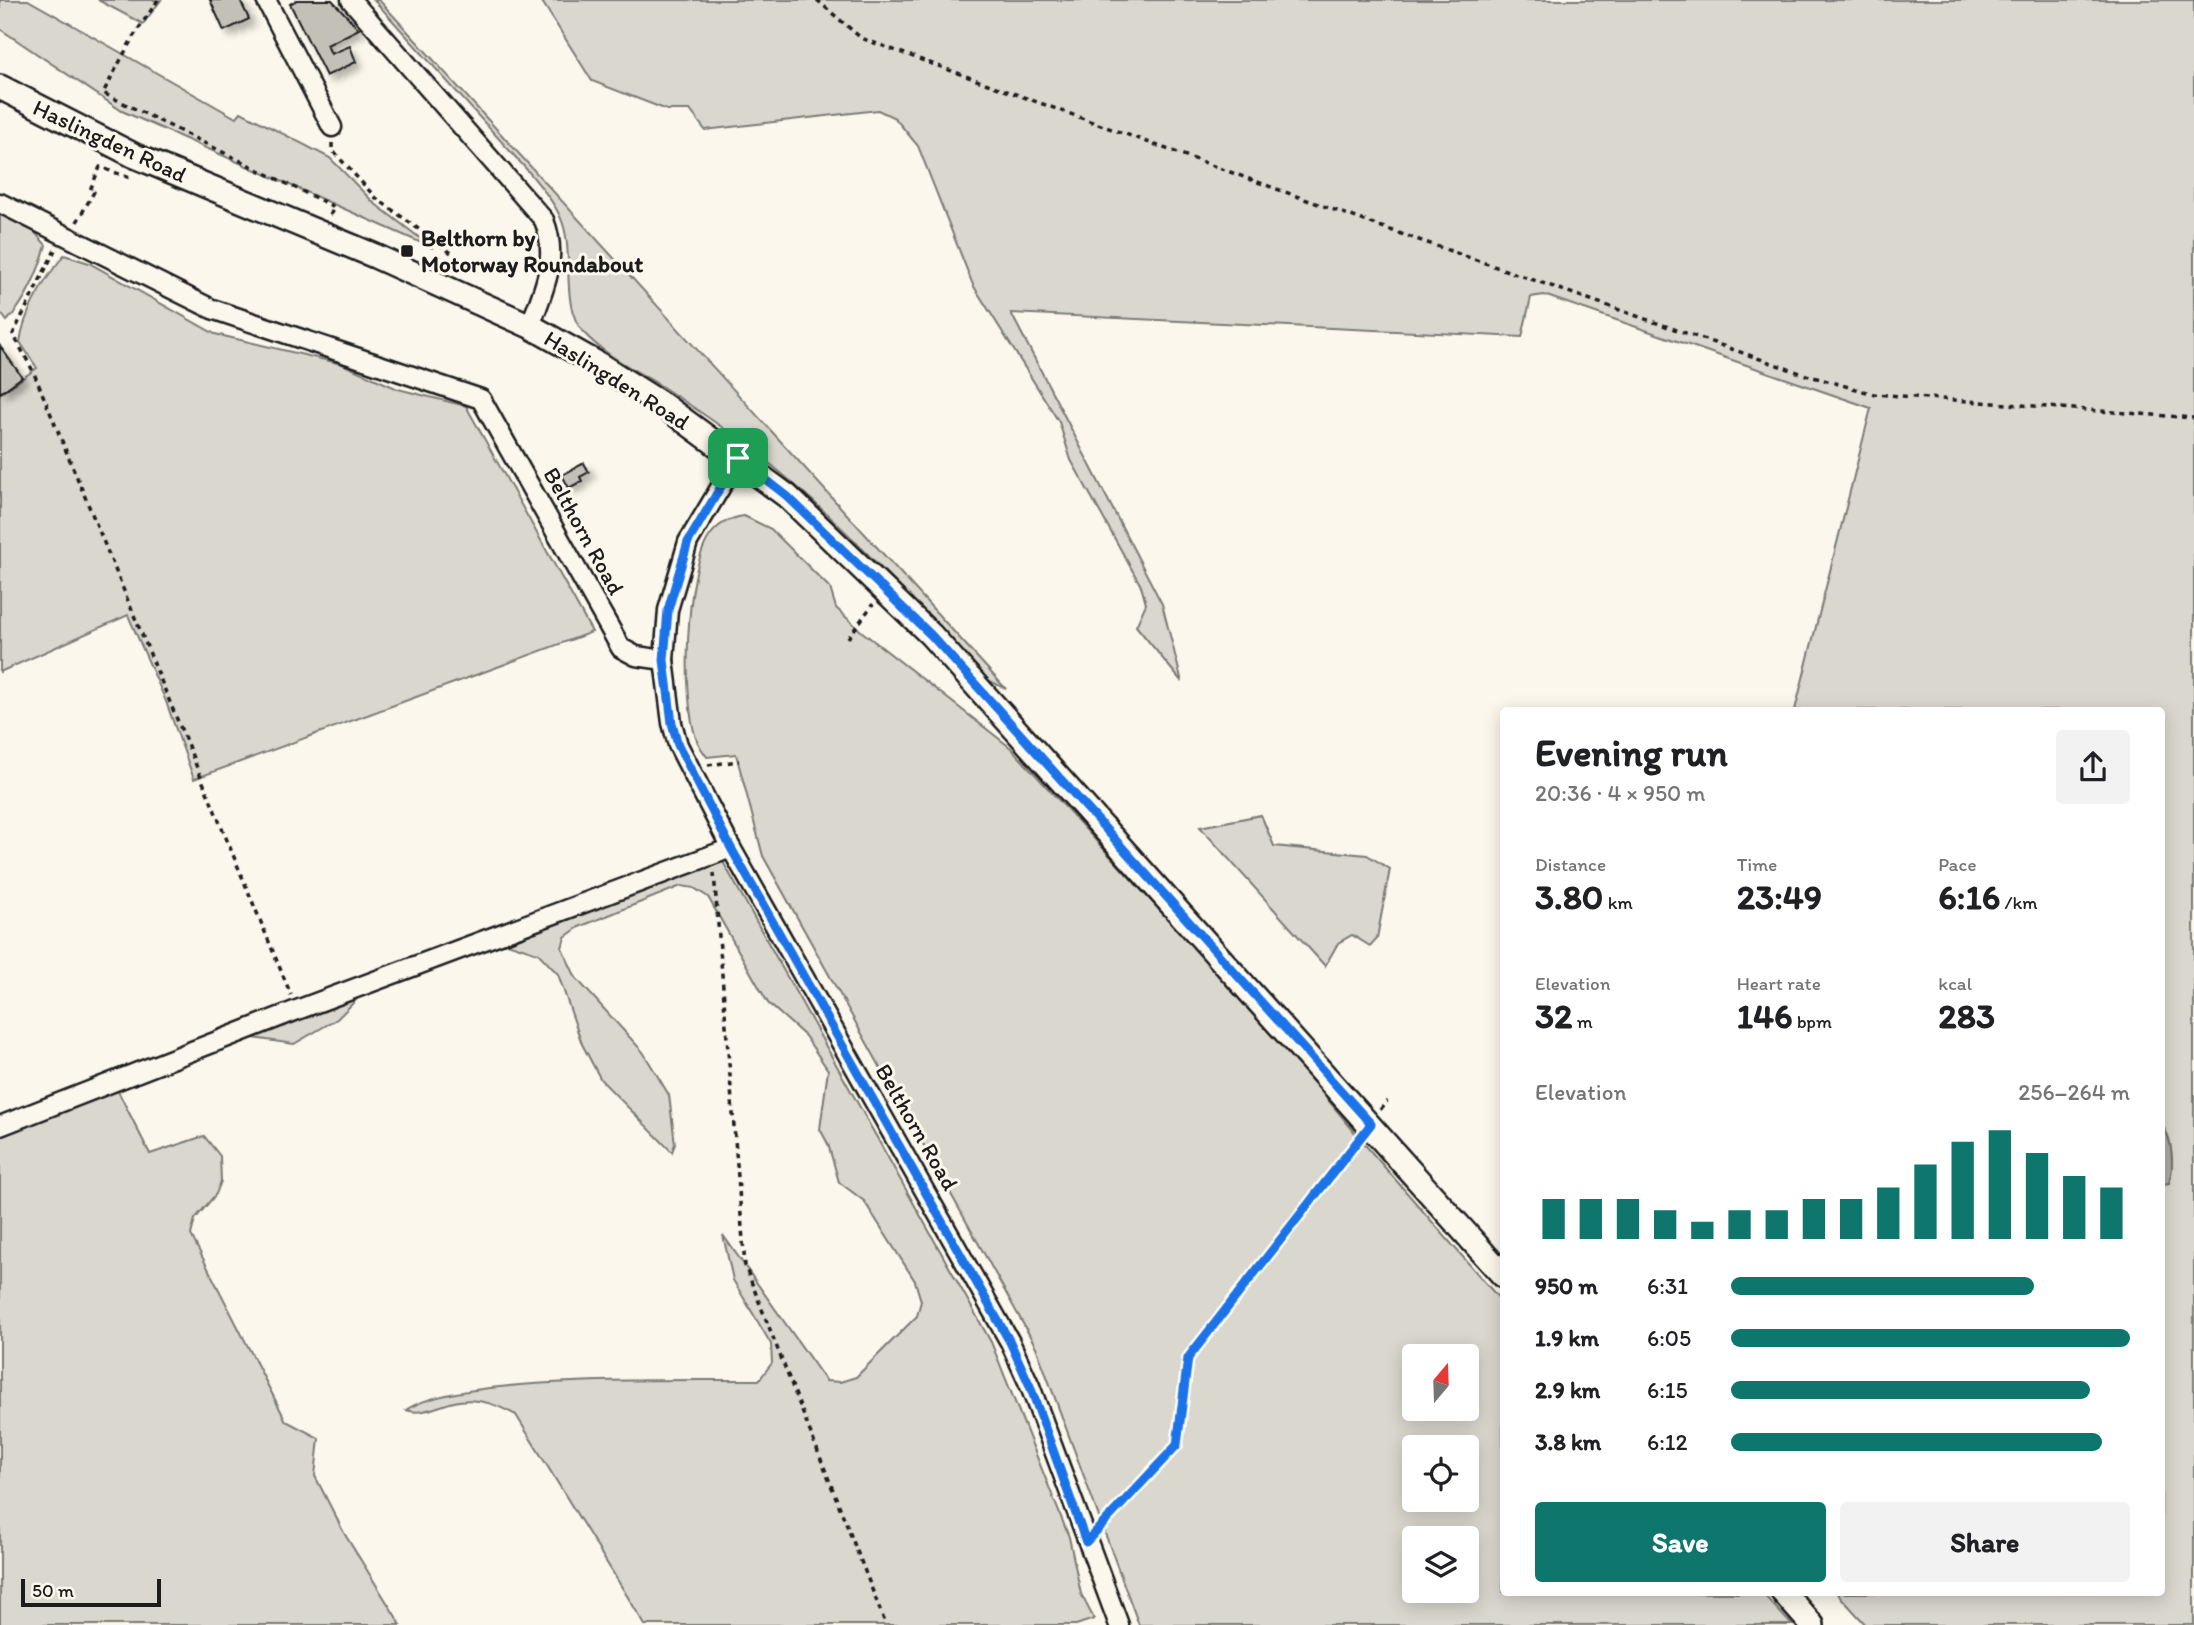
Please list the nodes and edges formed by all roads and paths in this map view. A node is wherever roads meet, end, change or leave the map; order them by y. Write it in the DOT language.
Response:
graph roads {
  1 [pos="158,0"];
  2 [pos="266,0"];
  3 [pos="351,0"];
  4 [pos="817,0"];
  5 [pos="0,87"];
  6 [pos="331,127"];
  7 [pos="100,167"];
  8 [pos="0,203"];
  9 [pos="80,219"];
  10 [pos="321,233"];
  11 [pos="65,235"];
  12 [pos="447,288"];
  13 [pos="530,326"];
  14 [pos="2194,418"];
  15 [pos="738,458"];
  16 [pos="885,589"];
  17 [pos="848,638"];
  18 [pos="664,660"];
  19 [pos="739,761"];
  20 [pos="688,769"];
  21 [pos="731,848"];
  22 [pos="712,857"];
  23 [pos="297,1010"];
  24 [pos="1371,1124"];
  25 [pos="0,1126"];
  26 [pos="1500,1272"];
  27 [pos="1086,1542"];
  28 [pos="1787,1596"];
  29 [pos="886,1625"];
  30 [pos="1119,1625"];
  31 [pos="1812,1625"];
  1 -- 10 [label="path"];
  2 -- 6 [label="street"];
  3 -- 13 [label="street, Haslingden Road"];
  4 -- 14 [label="path"];
  5 -- 10 [label="main road, Haslingden Road"];
  6 -- 12 [label="path"];
  7 -- 9 [label="path"];
  8 -- 11 [label="street"];
  10 -- 12 [label="main road, Haslingden Road"];
  11 -- 18 [label="street, Belthorn Road"];
  11 -- 23 [label="path"];
  12 -- 13 [label="main road, Haslingden Road"];
  13 -- 15 [label="main road, Haslingden Road"];
  15 -- 16 [label="main road, Haslingden Road"];
  15 -- 18 [label="street, Belthorn Road"];
  16 -- 17 [label="path"];
  16 -- 24 [label="main road, Haslingden Road"];
  18 -- 20 [label="street, Belthorn Road"];
  19 -- 20 [label="path"];
  20 -- 21 [label="street, Belthorn Road"];
  21 -- 22 [label="street"];
  21 -- 27 [label="street, Belthorn Road"];
  22 -- 23 [label="street"];
  22 -- 29 [label="path"];
  23 -- 25 [label="street"];
  24 -- 26 [label="main road, Haslingden Road"];
  24 -- 27 [label="path"];
  27 -- 30 [label="street, Belthorn Road"];
  28 -- 31 [label="main road"];
}
